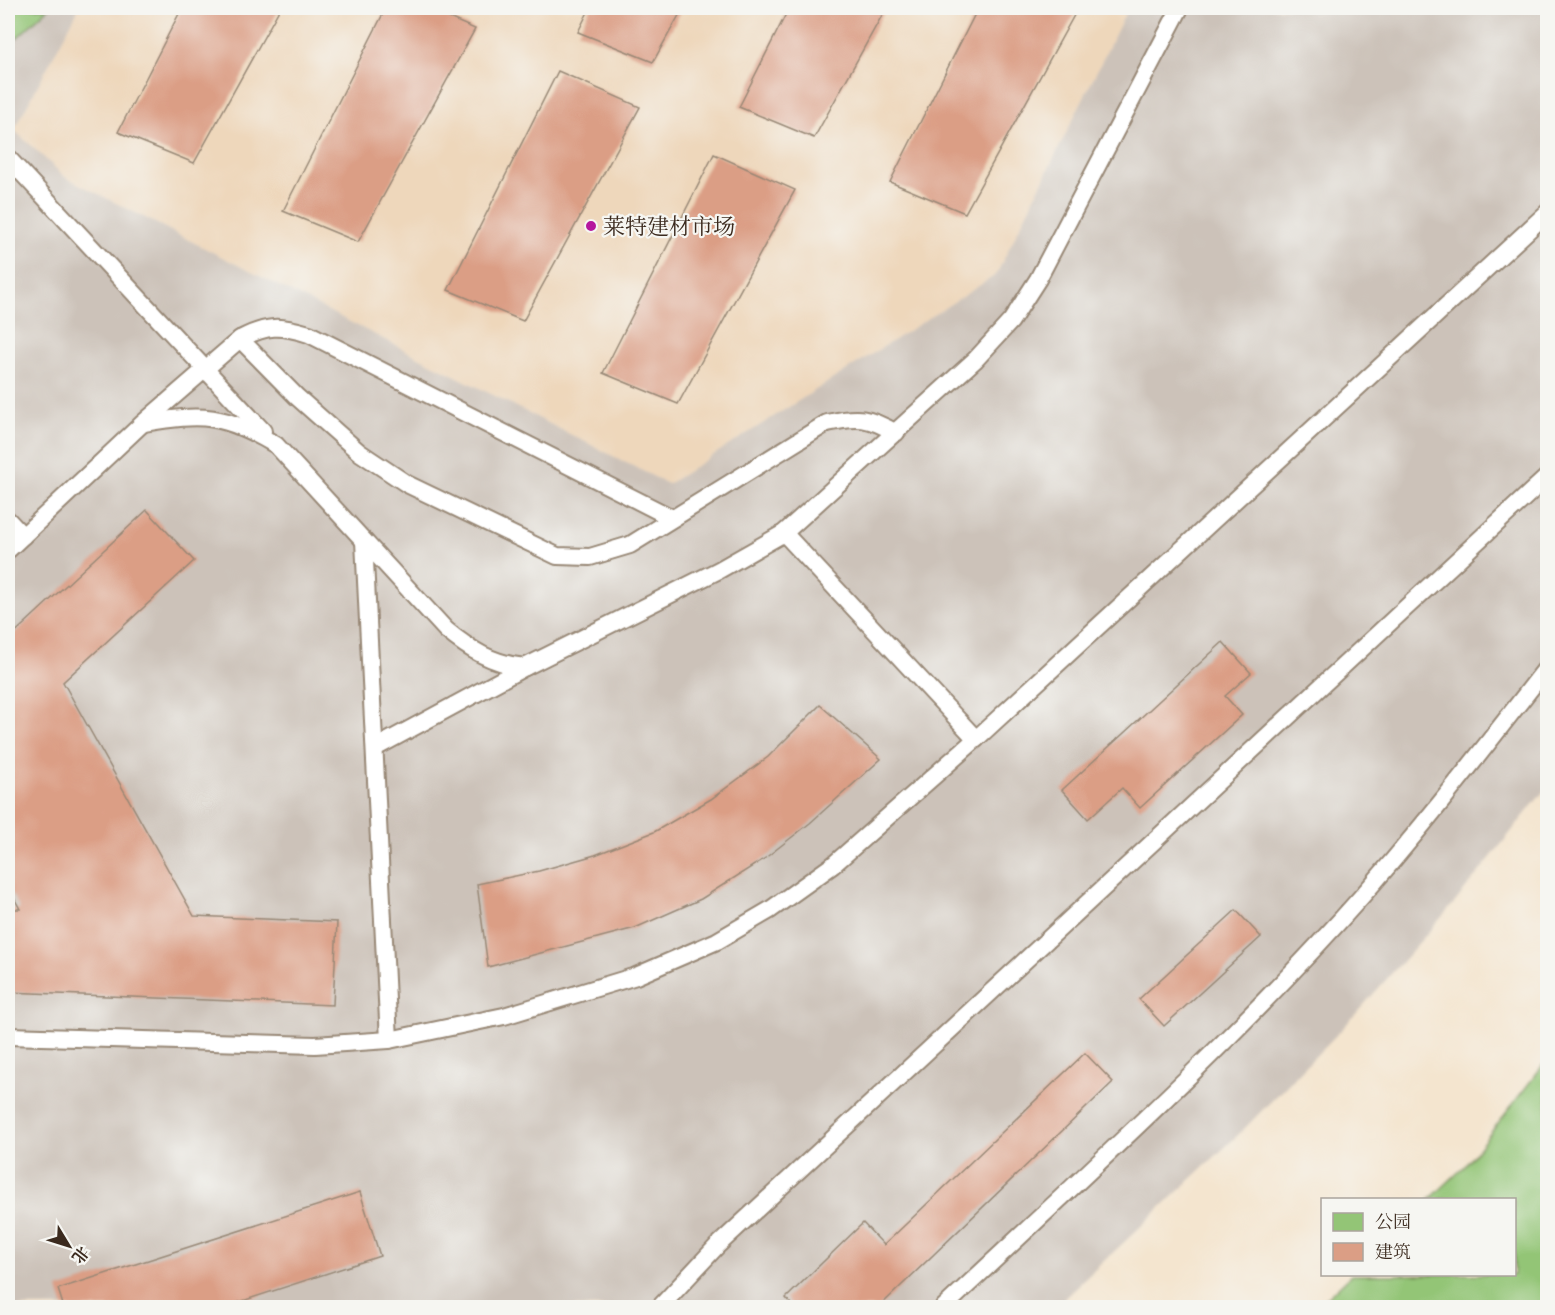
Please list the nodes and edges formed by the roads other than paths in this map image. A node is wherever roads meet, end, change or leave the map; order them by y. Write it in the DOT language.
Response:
graph roads {
  1 [pos="1180,8"];
  2 [pos="8,158"];
  3 [pos="1548,212"];
  4 [pos="240,339"];
  5 [pos="205,369"];
  6 [pos="143,423"];
  7 [pos="896,433"];
  8 [pos="276,445"];
  9 [pos="1548,476"];
  10 [pos="672,518"];
  11 [pos="8,520"];
  12 [pos="784,533"];
  13 [pos="23,536"];
  14 [pos="364,542"];
  15 [pos="8,550"];
  16 [pos="1548,666"];
  17 [pos="525,667"];
  18 [pos="976,739"];
  19 [pos="375,748"];
  20 [pos="8,1036"];
  21 [pos="389,1040"];
  22 [pos="660,1308"];
  23 [pos="943,1308"];
  1 -- 7 [label="lane"];
  2 -- 5 [label="lane"];
  3 -- 18 [label="lane"];
  4 -- 5 [label="lane"];
  4 -- 10 [label="lane"];
  4 -- 10 [label="lane"];
  5 -- 6 [label="lane"];
  5 -- 8 [label="lane"];
  6 -- 8 [label="lane"];
  6 -- 13 [label="lane"];
  7 -- 10 [label="lane"];
  7 -- 12 [label="lane"];
  8 -- 14 [label="lane"];
  9 -- 22 [label="lane"];
  11 -- 13 [label="lane"];
  12 -- 17 [label="lane"];
  12 -- 18 [label="lane"];
  13 -- 15 [label="lane"];
  14 -- 17 [label="lane"];
  14 -- 19 [label="lane"];
  16 -- 23 [label="lane"];
  17 -- 19 [label="lane"];
  18 -- 21 [label="lane"];
  19 -- 21 [label="lane"];
  20 -- 21 [label="lane"];
}
